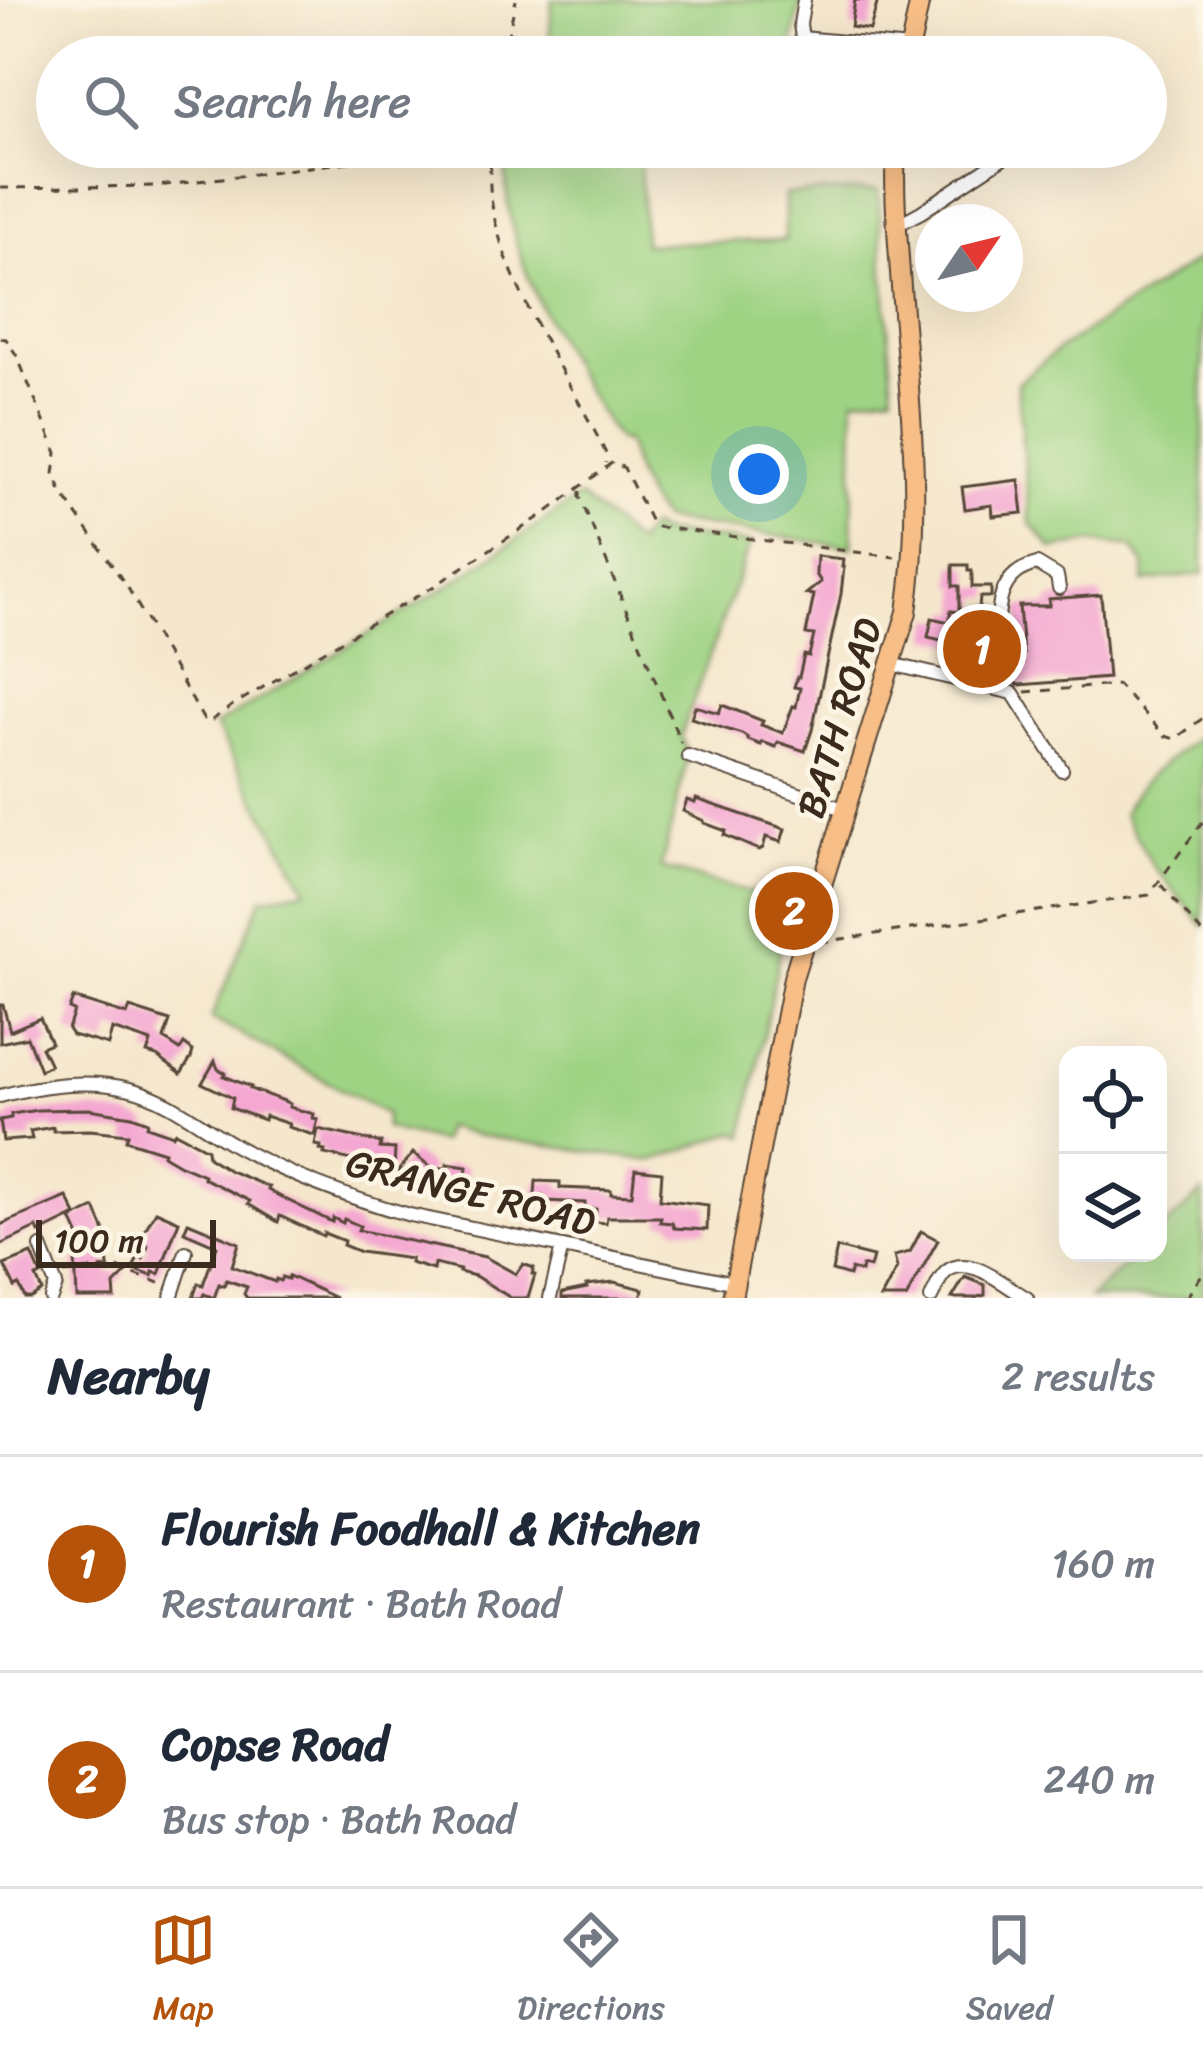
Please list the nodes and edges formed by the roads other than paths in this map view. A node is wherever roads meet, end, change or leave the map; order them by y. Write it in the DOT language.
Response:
graph roads {
  1 [pos="804,0"];
  2 [pos="920,0"];
  3 [pos="802,36"];
  4 [pos="912,36"];
  5 [pos="896,168"];
  6 [pos="987,168"];
  7 [pos="897,225"];
  8 [pos="1059,588"];
  9 [pos="891,664"];
  10 [pos="1008,692"];
  11 [pos="688,756"];
  12 [pos="1062,770"];
  13 [pos="846,810"];
  14 [pos="0,1096"];
  15 [pos="41,1246"];
  16 [pos="562,1247"];
  17 [pos="187,1263"];
  18 [pos="733,1290"];
  19 [pos="171,1293"];
  20 [pos="51,1298"];
  21 [pos="550,1298"];
  22 [pos="931,1298"];
  23 [pos="1027,1298"];
  1 -- 3 [label="street"];
  2 -- 4 [label="highway"];
  5 -- 7 [label="highway, BATH ROAD"];
  6 -- 7 [label="street"];
  7 -- 9 [label="highway, BATH ROAD"];
  8 -- 10 [label="street"];
  9 -- 10 [label="street"];
  9 -- 13 [label="highway, BATH ROAD"];
  10 -- 12 [label="street"];
  11 -- 13 [label="street"];
  13 -- 18 [label="highway, BATH ROAD"];
  14 -- 16 [label="street, GRANGE ROAD"];
  15 -- 20 [label="street"];
  16 -- 18 [label="street, GRANGE ROAD"];
  16 -- 21 [label="street"];
  17 -- 19 [label="street"];
  22 -- 23 [label="street"];
}
